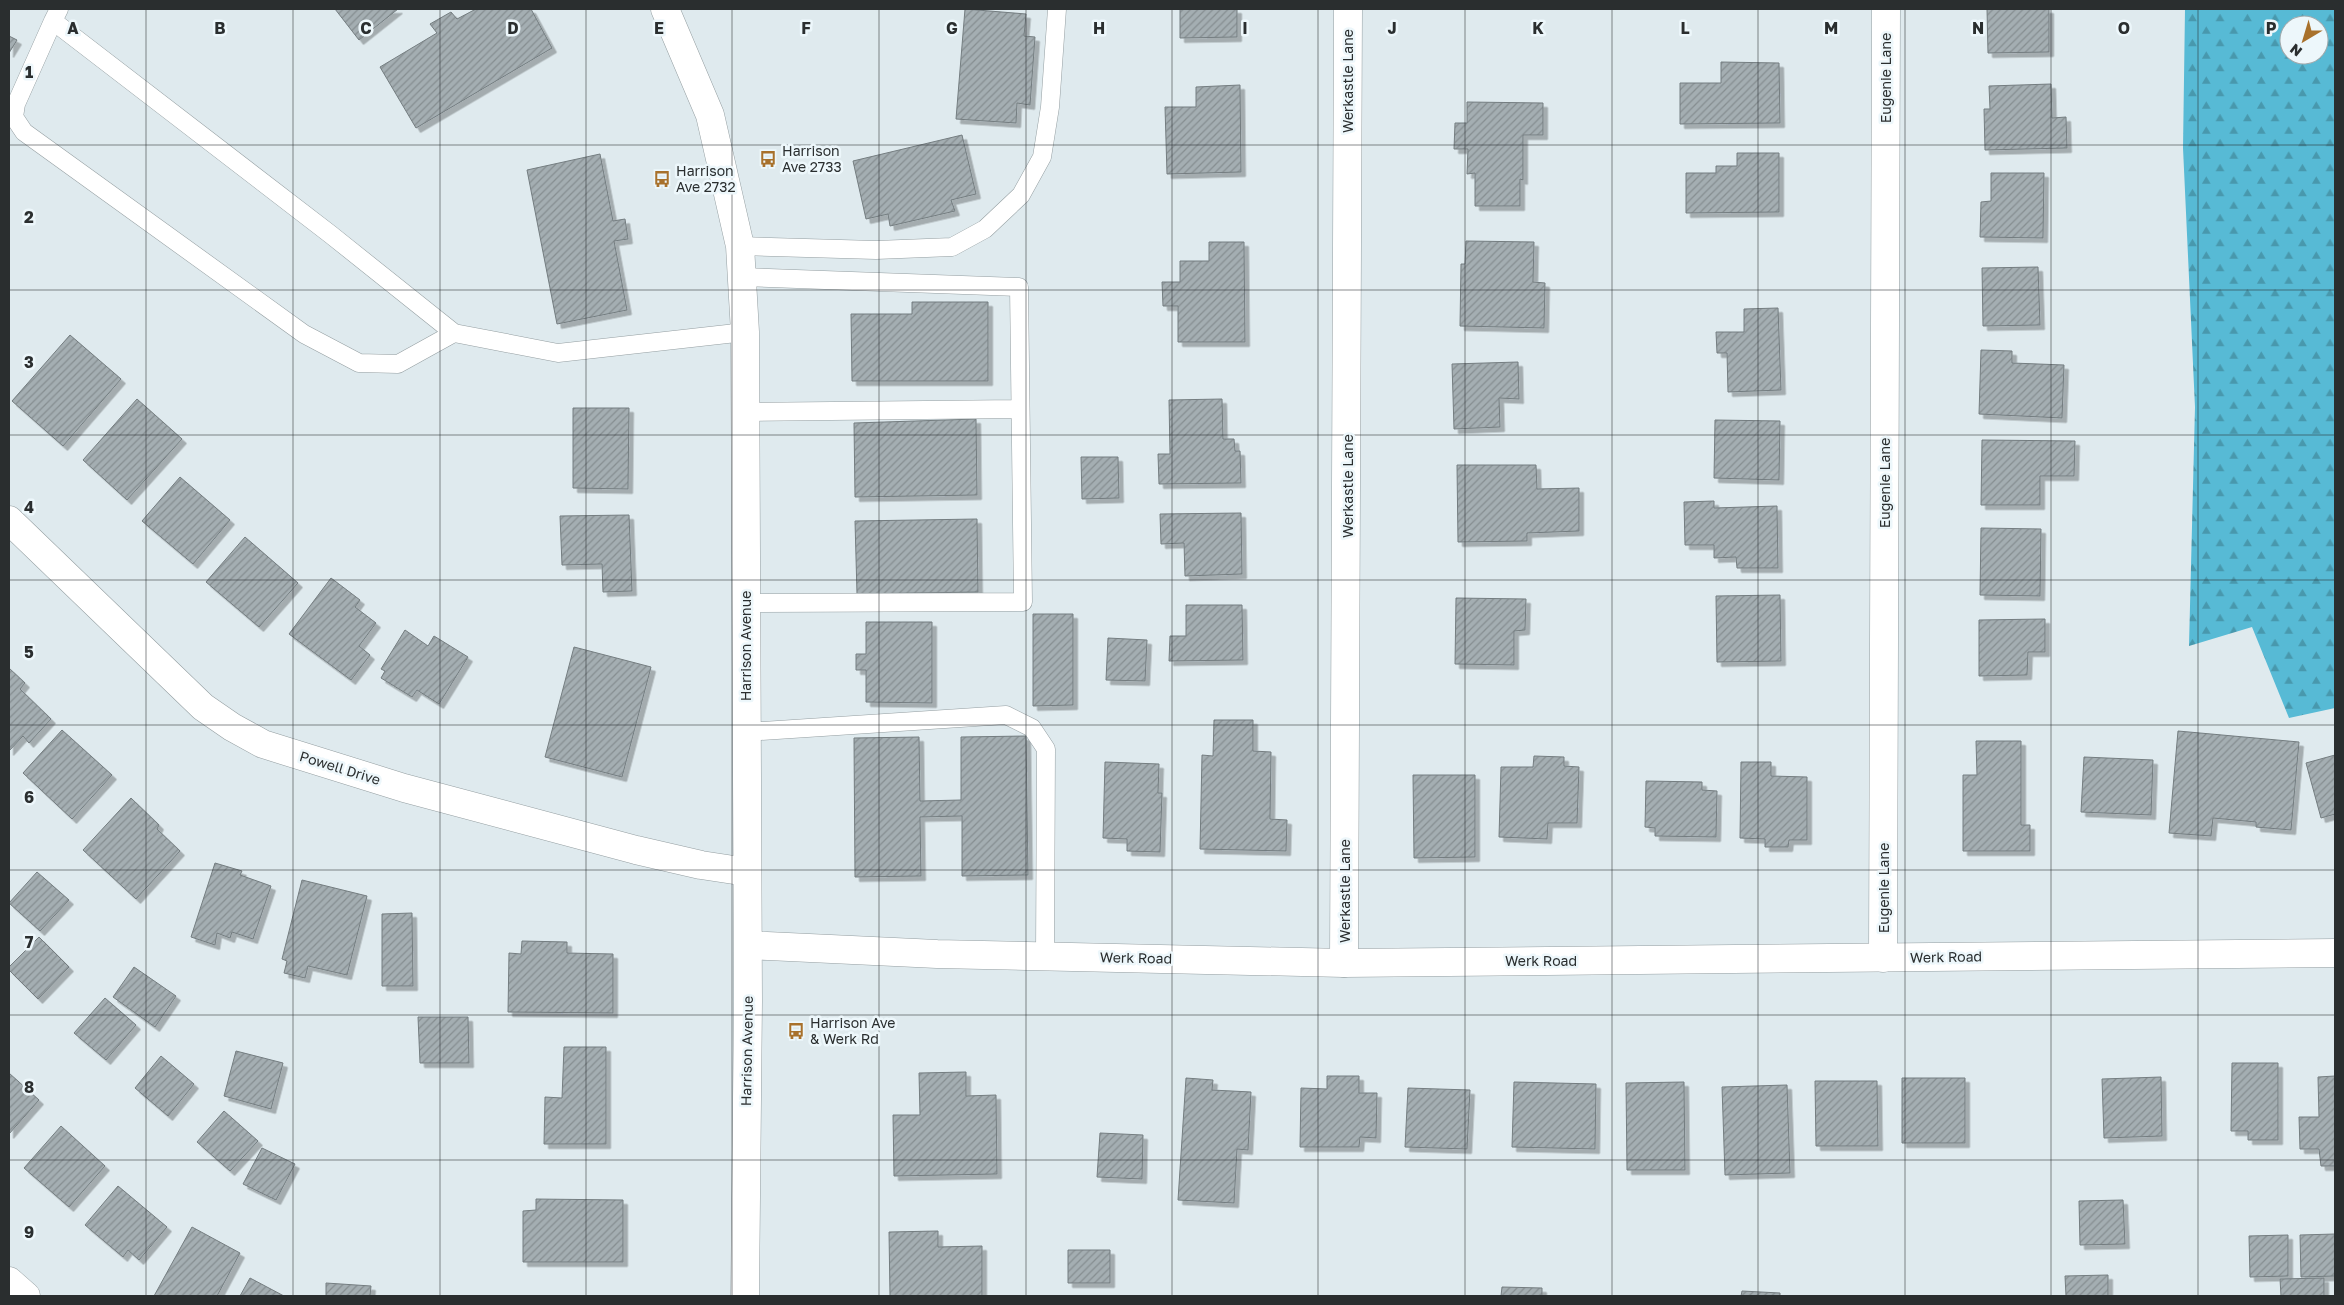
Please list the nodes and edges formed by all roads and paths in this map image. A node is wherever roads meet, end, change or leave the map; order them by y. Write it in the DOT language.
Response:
graph roads {
  1 [pos="665,9"];
  2 [pos="1057,9"];
  3 [pos="1348,9"];
  4 [pos="1886,9"];
  5 [pos="56,15"];
  6 [pos="740,246"];
  7 [pos="742,278"];
  8 [pos="744,332"];
  9 [pos="454,333"];
  10 [pos="1020,409"];
  11 [pos="745,412"];
  12 [pos="9,520"];
  13 [pos="746,603"];
  14 [pos="746,732"];
  15 [pos="747,872"];
  16 [pos="748,945"];
  17 [pos="2335,953"];
  18 [pos="1045,956"];
  19 [pos="1883,958"];
  20 [pos="1344,963"];
  21 [pos="9,1281"];
  22 [pos="26,1296"];
  23 [pos="745,1296"];
  1 -- 6 [label="street, Harrison Avenue"];
  2 -- 6 [label="lane"];
  3 -- 20 [label="street, Werkastle Lane"];
  4 -- 19 [label="street, Eugenie Lane"];
  5 -- 9 [label="lane"];
  5 -- 9 [label="lane"];
  6 -- 7 [label="street, Harrison Avenue"];
  7 -- 8 [label="street, Harrison Avenue"];
  7 -- 10 [label="lane"];
  8 -- 9 [label="lane"];
  8 -- 11 [label="street, Harrison Avenue"];
  10 -- 11 [label="lane"];
  10 -- 13 [label="lane"];
  11 -- 13 [label="street, Harrison Avenue"];
  12 -- 15 [label="street, Powell Drive"];
  13 -- 14 [label="street, Harrison Avenue"];
  14 -- 15 [label="street, Harrison Avenue"];
  14 -- 18 [label="lane"];
  15 -- 16 [label="street, Harrison Avenue"];
  16 -- 18 [label="street, Werk Road"];
  16 -- 23 [label="street, Harrison Avenue"];
  17 -- 19 [label="street, Werk Road"];
  18 -- 20 [label="street, Werk Road"];
  19 -- 20 [label="street, Werk Road"];
  21 -- 22 [label="street"];
}
